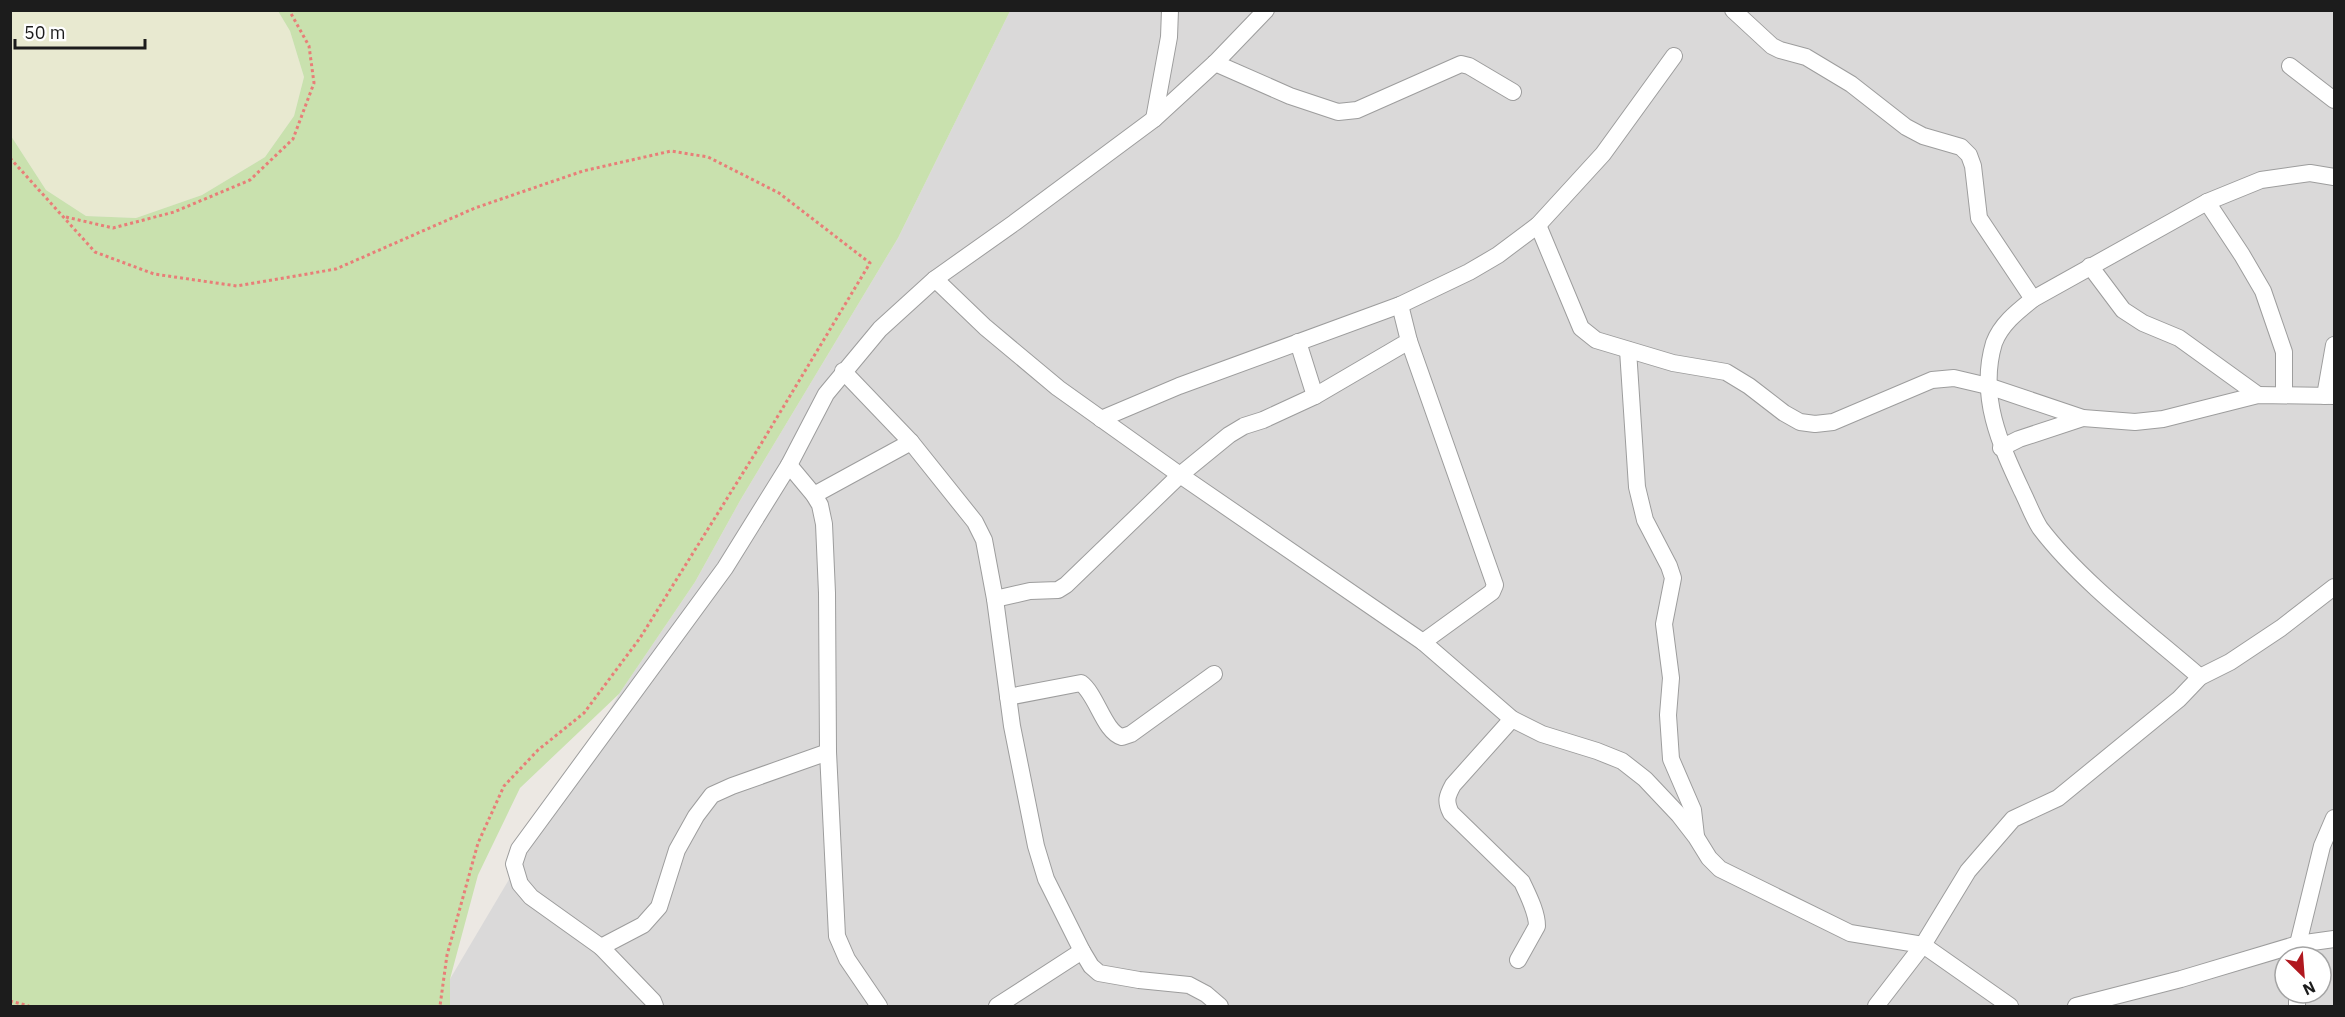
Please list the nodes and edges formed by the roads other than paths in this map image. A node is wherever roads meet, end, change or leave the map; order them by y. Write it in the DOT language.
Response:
graph roads {
  1 [pos="1170,10"];
  2 [pos="1266,10"];
  3 [pos="1733,10"];
  4 [pos="1674,56"];
  5 [pos="1215,63"];
  6 [pos="2290,66"];
  7 [pos="1513,92"];
  8 [pos="2334,100"];
  9 [pos="1154,118"];
  10 [pos="2334,177"];
  11 [pos="2207,202"];
  12 [pos="1538,225"];
  13 [pos="2090,266"];
  14 [pos="935,279"];
  15 [pos="2033,299"];
  16 [pos="1400,305"];
  17 [pos="1409,341"];
  18 [pos="1298,342"];
  19 [pos="2334,345"];
  20 [pos="1628,350"];
  21 [pos="843,371"];
  22 [pos="1988,386"];
  23 [pos="2258,394"];
  24 [pos="2284,395"];
  25 [pos="1315,396"];
  26 [pos="2330,396"];
  27 [pos="2083,418"];
  28 [pos="1101,419"];
  29 [pos="911,442"];
  30 [pos="2001,448"];
  31 [pos="789,465"];
  32 [pos="1180,475"];
  33 [pos="814,495"];
  34 [pos="2334,587"];
  35 [pos="995,599"];
  36 [pos="1423,642"];
  37 [pos="1214,674"];
  38 [pos="2200,676"];
  39 [pos="1008,697"];
  40 [pos="1512,718"];
  41 [pos="828,752"];
  42 [pos="2334,818"];
  43 [pos="1696,837"];
  44 [pos="2334,939"];
  45 [pos="1923,945"];
  46 [pos="2299,945"];
  47 [pos="2314,945"];
  48 [pos="601,947"];
  49 [pos="1082,951"];
  50 [pos="2273,956"];
  51 [pos="1518,960"];
  52 [pos="655,1006"];
  53 [pos="879,1006"];
  54 [pos="997,1006"];
  55 [pos="1220,1006"];
  56 [pos="1876,1006"];
  57 [pos="2010,1006"];
  58 [pos="2076,1006"];
  1 -- 9 [label="street"];
  2 -- 5 [label="street"];
  3 -- 15 [label="street"];
  4 -- 12 [label="street"];
  5 -- 7 [label="street"];
  5 -- 9 [label="street"];
  6 -- 8 [label="street"];
  9 -- 14 [label="street"];
  10 -- 11 [label="street"];
  11 -- 13 [label="street"];
  11 -- 24 [label="street"];
  12 -- 16 [label="street"];
  12 -- 20 [label="street"];
  13 -- 15 [label="street"];
  13 -- 23 [label="street"];
  14 -- 21 [label="street"];
  14 -- 28 [label="street"];
  15 -- 22 [label="street"];
  16 -- 17 [label="street"];
  16 -- 18 [label="street"];
  17 -- 25 [label="street"];
  17 -- 36 [label="street"];
  18 -- 25 [label="street"];
  18 -- 28 [label="street"];
  19 -- 26 [label="street"];
  20 -- 22 [label="street"];
  20 -- 43 [label="street"];
  21 -- 29 [label="street"];
  21 -- 31 [label="street"];
  22 -- 27 [label="street"];
  22 -- 30 [label="street"];
  23 -- 24 [label="street"];
  23 -- 27 [label="street"];
  24 -- 26 [label="street"];
  25 -- 32 [label="street"];
  27 -- 30 [label="street"];
  28 -- 32 [label="street"];
  29 -- 33 [label="street"];
  29 -- 35 [label="street"];
  30 -- 38 [label="street"];
  31 -- 33 [label="street"];
  31 -- 48 [label="street"];
  32 -- 35 [label="street"];
  32 -- 36 [label="street"];
  33 -- 41 [label="street"];
  34 -- 38 [label="street"];
  35 -- 39 [label="street"];
  36 -- 40 [label="street"];
  37 -- 39 [label="street"];
  38 -- 45 [label="street"];
  39 -- 49 [label="street"];
  40 -- 43 [label="street"];
  40 -- 51 [label="street"];
  41 -- 48 [label="street"];
  41 -- 53 [label="street"];
  42 -- 46 [label="street"];
  43 -- 45 [label="street"];
  44 -- 47 [label="street"];
  45 -- 56 [label="street"];
  45 -- 57 [label="street"];
  48 -- 52 [label="street"];
  49 -- 54 [label="street"];
  49 -- 55 [label="street"];
  50 -- 58 [label="street"];
}
